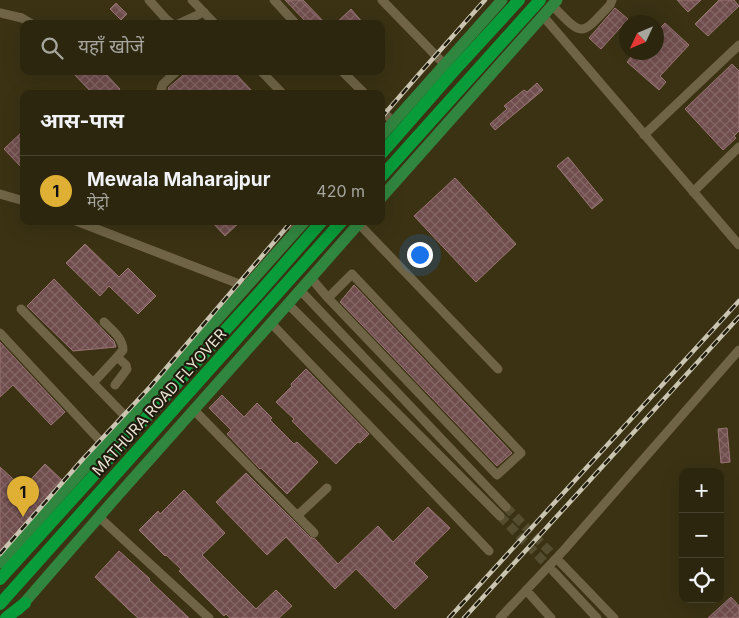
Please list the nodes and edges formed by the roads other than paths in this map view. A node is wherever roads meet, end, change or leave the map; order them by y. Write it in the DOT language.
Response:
graph roads {
  1 [pos="149,0"];
  2 [pos="192,0"];
  3 [pos="274,0"];
  4 [pos="382,0"];
  5 [pos="502,0"];
  6 [pos="519,0"];
  7 [pos="612,0"];
  8 [pos="550,2"];
  9 [pos="204,12"];
  10 [pos="0,14"];
  11 [pos="542,16"];
  12 [pos="25,20"];
  13 [pos="167,20"];
  14 [pos="187,20"];
  15 [pos="211,20"];
  16 [pos="292,20"];
  17 [pos="739,45"];
  18 [pos="445,65"];
  19 [pos="173,75"];
  20 [pos="265,75"];
  21 [pos="346,75"];
  22 [pos="162,90"];
  23 [pos="279,90"];
  24 [pos="360,90"];
  25 [pos="385,114"];
  26 [pos="394,122"];
  27 [pos="385,132"];
  28 [pos="644,135"];
  29 [pos="739,147"];
  30 [pos="385,149"];
  31 [pos="385,173"];
  32 [pos="693,192"];
  33 [pos="385,193"];
  34 [pos="0,194"];
  35 [pos="20,200"];
  36 [pos="86,225"];
  37 [pos="291,225"];
  38 [pos="302,225"];
  39 [pos="318,225"];
  40 [pos="338,225"];
  41 [pos="355,225"];
  42 [pos="361,225"];
  43 [pos="297,231"];
  44 [pos="739,245"];
  45 [pos="311,278"];
  46 [pos="247,287"];
  47 [pos="300,290"];
  48 [pos="328,298"];
  49 [pos="288,304"];
  50 [pos="21,309"];
  51 [pos="104,322"];
  52 [pos="271,323"];
  53 [pos="0,334"];
  54 [pos="739,350"];
  55 [pos="117,357"];
  56 [pos="498,369"];
  57 [pos="93,382"];
  58 [pos="114,385"];
  59 [pos="194,410"];
  60 [pos="129,420"];
  61 [pos="105,446"];
  62 [pos="327,488"];
  63 [pos="506,507"];
  64 [pos="297,516"];
  65 [pos="500,516"];
  66 [pos="99,517"];
  67 [pos="314,533"];
  68 [pos="489,551"];
  69 [pos="0,563"];
  70 [pos="561,563"];
  71 [pos="554,572"];
  72 [pos="0,579"];
  73 [pos="526,590"];
  74 [pos="25,603"];
  75 [pos="0,604"];
  76 [pos="6,618"];
  77 [pos="11,618"];
  78 [pos="208,618"];
  79 [pos="500,618"];
  80 [pos="551,618"];
  81 [pos="597,618"];
  82 [pos="614,618"];
  1 -- 13 [label="street"];
  2 -- 9 [label="street"];
  3 -- 16 [label="street"];
  4 -- 18 [label="street"];
  5 -- 18 [label="main road"];
  6 -- 30 [label="highway"];
  7 -- 8 [label="street"];
  8 -- 11 [label="main road"];
  8 -- 31 [label="highway"];
  9 -- 14 [label="street"];
  9 -- 15 [label="street"];
  10 -- 12 [label="street"];
  11 -- 28 [label="street"];
  11 -- 33 [label="main road"];
  17 -- 28 [label="street"];
  18 -- 26 [label="main road"];
  19 -- 22 [label="street"];
  20 -- 23 [label="street"];
  21 -- 24 [label="street"];
  25 -- 26 [label="street"];
  26 -- 27 [label="main road"];
  28 -- 32 [label="street"];
  29 -- 32 [label="street"];
  32 -- 44 [label="street"];
  34 -- 35 [label="street"];
  36 -- 46 [label="street"];
  37 -- 43 [label="street"];
  38 -- 43 [label="main road"];
  39 -- 72 [label="highway, MATHURA ROAD FLYOVER"];
  40 -- 75 [label="highway, MATHURA ROAD FLYOVER"];
  41 -- 45 [label="main road"];
  42 -- 56 [label="street"];
  43 -- 46 [label="main road"];
  45 -- 47 [label="main road"];
  45 -- 48 [label="street"];
  46 -- 60 [label="main road"];
  47 -- 49 [label="main road"];
  47 -- 63 [label="street"];
  48 -- 48 [label="street"];
  49 -- 52 [label="main road"];
  49 -- 65 [label="street"];
  50 -- 57 [label="street"];
  51 -- 55 [label="street"];
  52 -- 59 [label="main road"];
  52 -- 68 [label="street"];
  53 -- 61 [label="street"];
  54 -- 73 [label="street"];
  55 -- 57 [label="street"];
  55 -- 58 [label="street"];
  57 -- 60 [label="street"];
  59 -- 64 [label="street"];
  59 -- 66 [label="main road"];
  60 -- 61 [label="main road"];
  61 -- 69 [label="main road"];
  62 -- 64 [label="street"];
  64 -- 67 [label="street"];
  66 -- 74 [label="main road"];
  66 -- 78 [label="street"];
  70 -- 82 [label="street"];
  71 -- 81 [label="street"];
  73 -- 79 [label="street"];
  73 -- 80 [label="street"];
  74 -- 76 [label="highway"];
  74 -- 77 [label="main road"];
}
